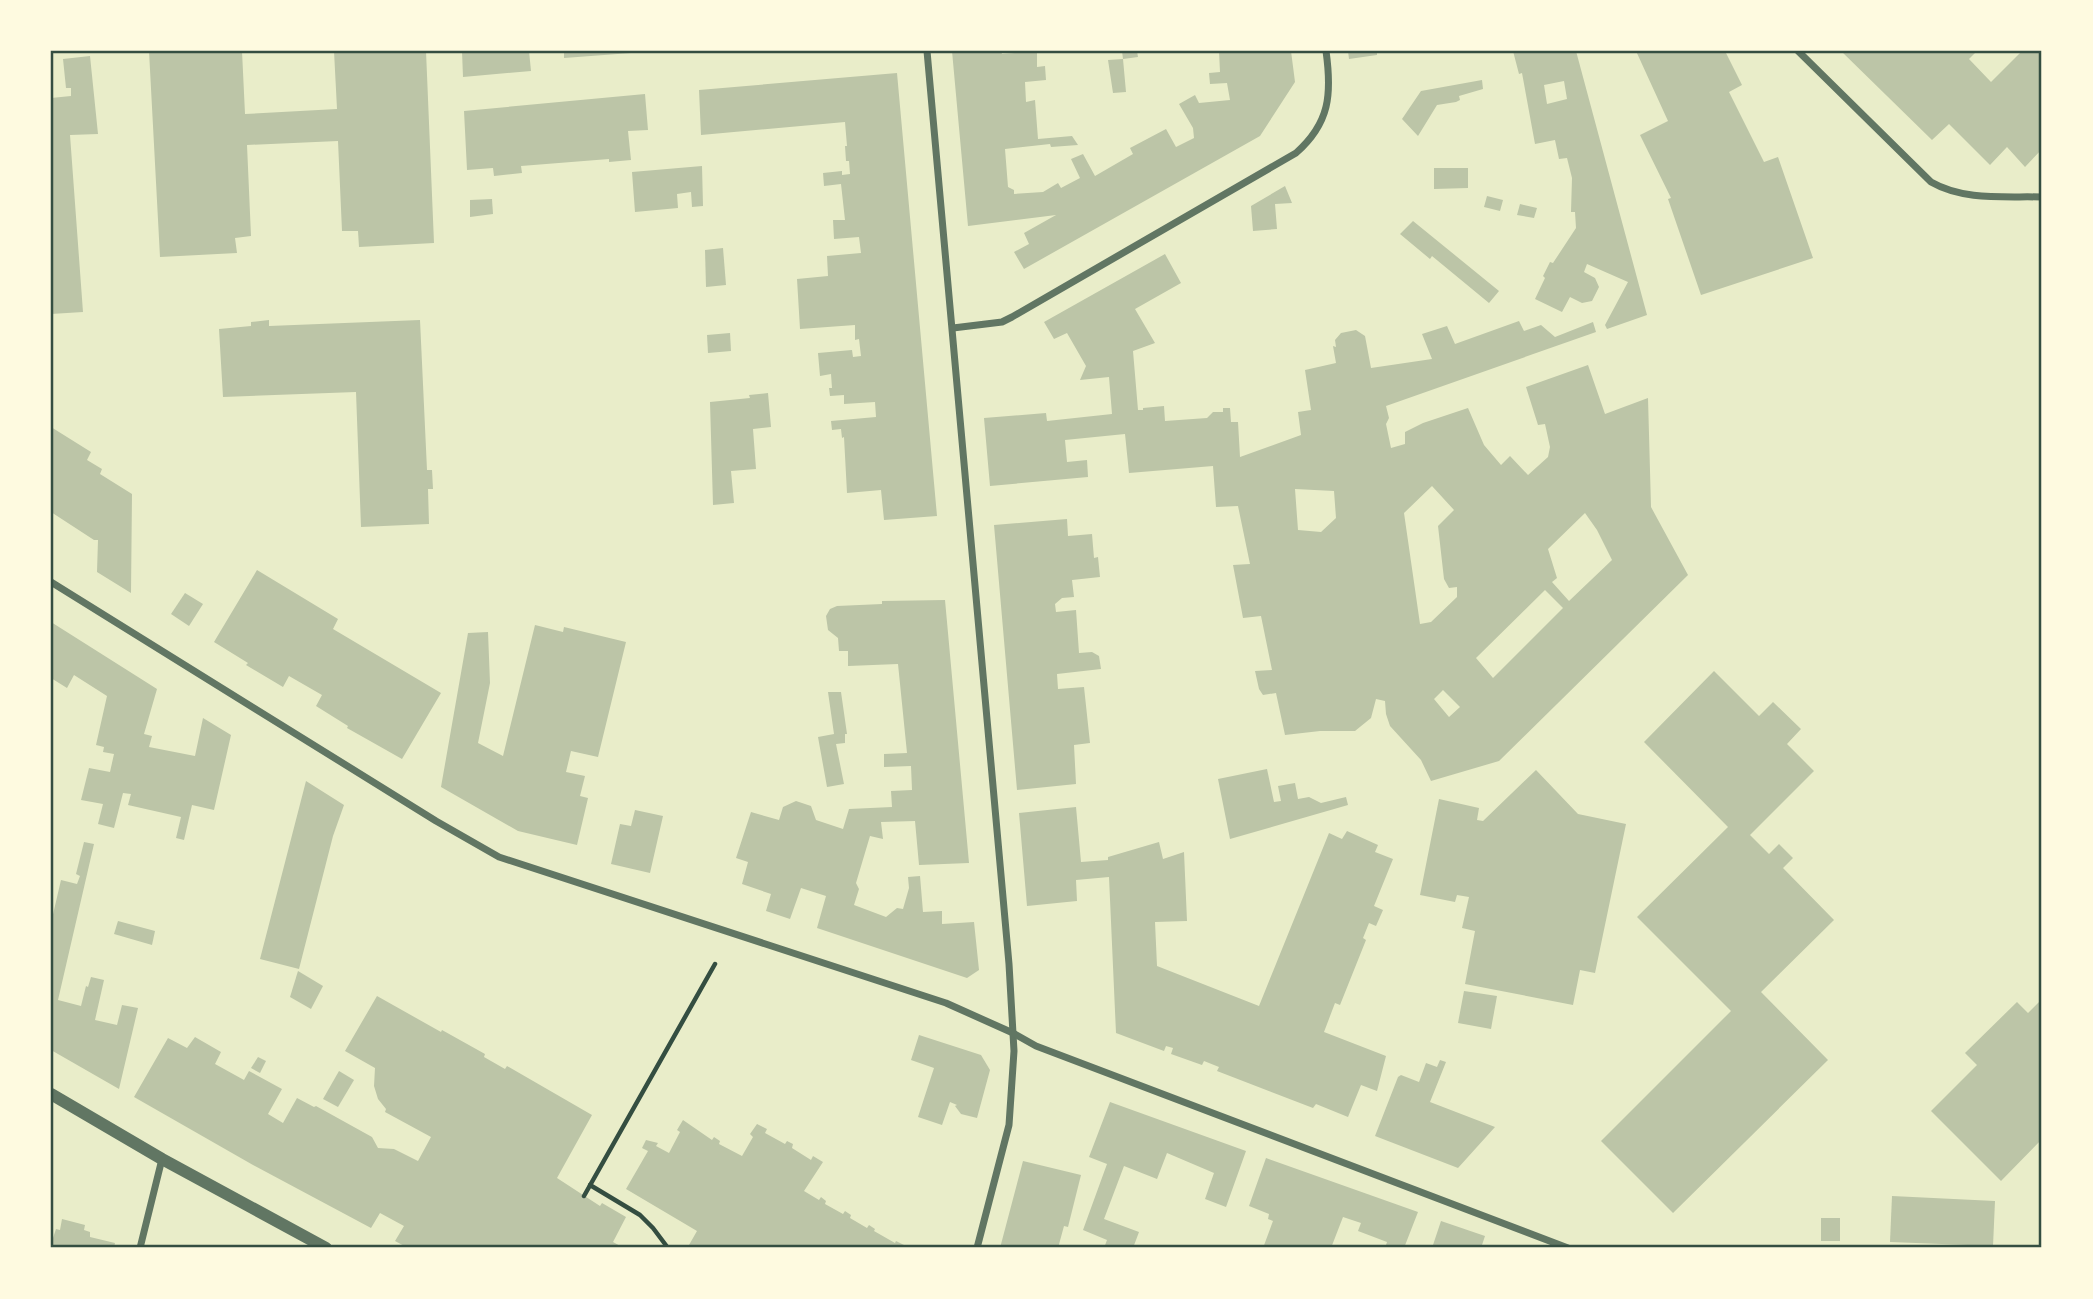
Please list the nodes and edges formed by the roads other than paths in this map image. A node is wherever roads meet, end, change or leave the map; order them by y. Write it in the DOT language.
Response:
graph roads {
  1 [pos="927,51"];
  2 [pos="1326,51"];
  3 [pos="1798,51"];
  4 [pos="2042,197"];
  5 [pos="953,328"];
  6 [pos="51,582"];
  7 [pos="1013,1033"];
  8 [pos="51,1094"];
  9 [pos="162,1158"];
  10 [pos="140,1248"];
  11 [pos="327,1248"];
  12 [pos="977,1248"];
  13 [pos="1568,1248"];
  1 -- 5 [label="street"];
  2 -- 5 [label="street"];
  3 -- 4 [label="street"];
  5 -- 7 [label="street"];
  6 -- 7 [label="street"];
  7 -- 12 [label="street"];
  7 -- 13 [label="street"];
  8 -- 9 [label="street"];
  9 -- 10 [label="street"];
  9 -- 11 [label="street"];
}
